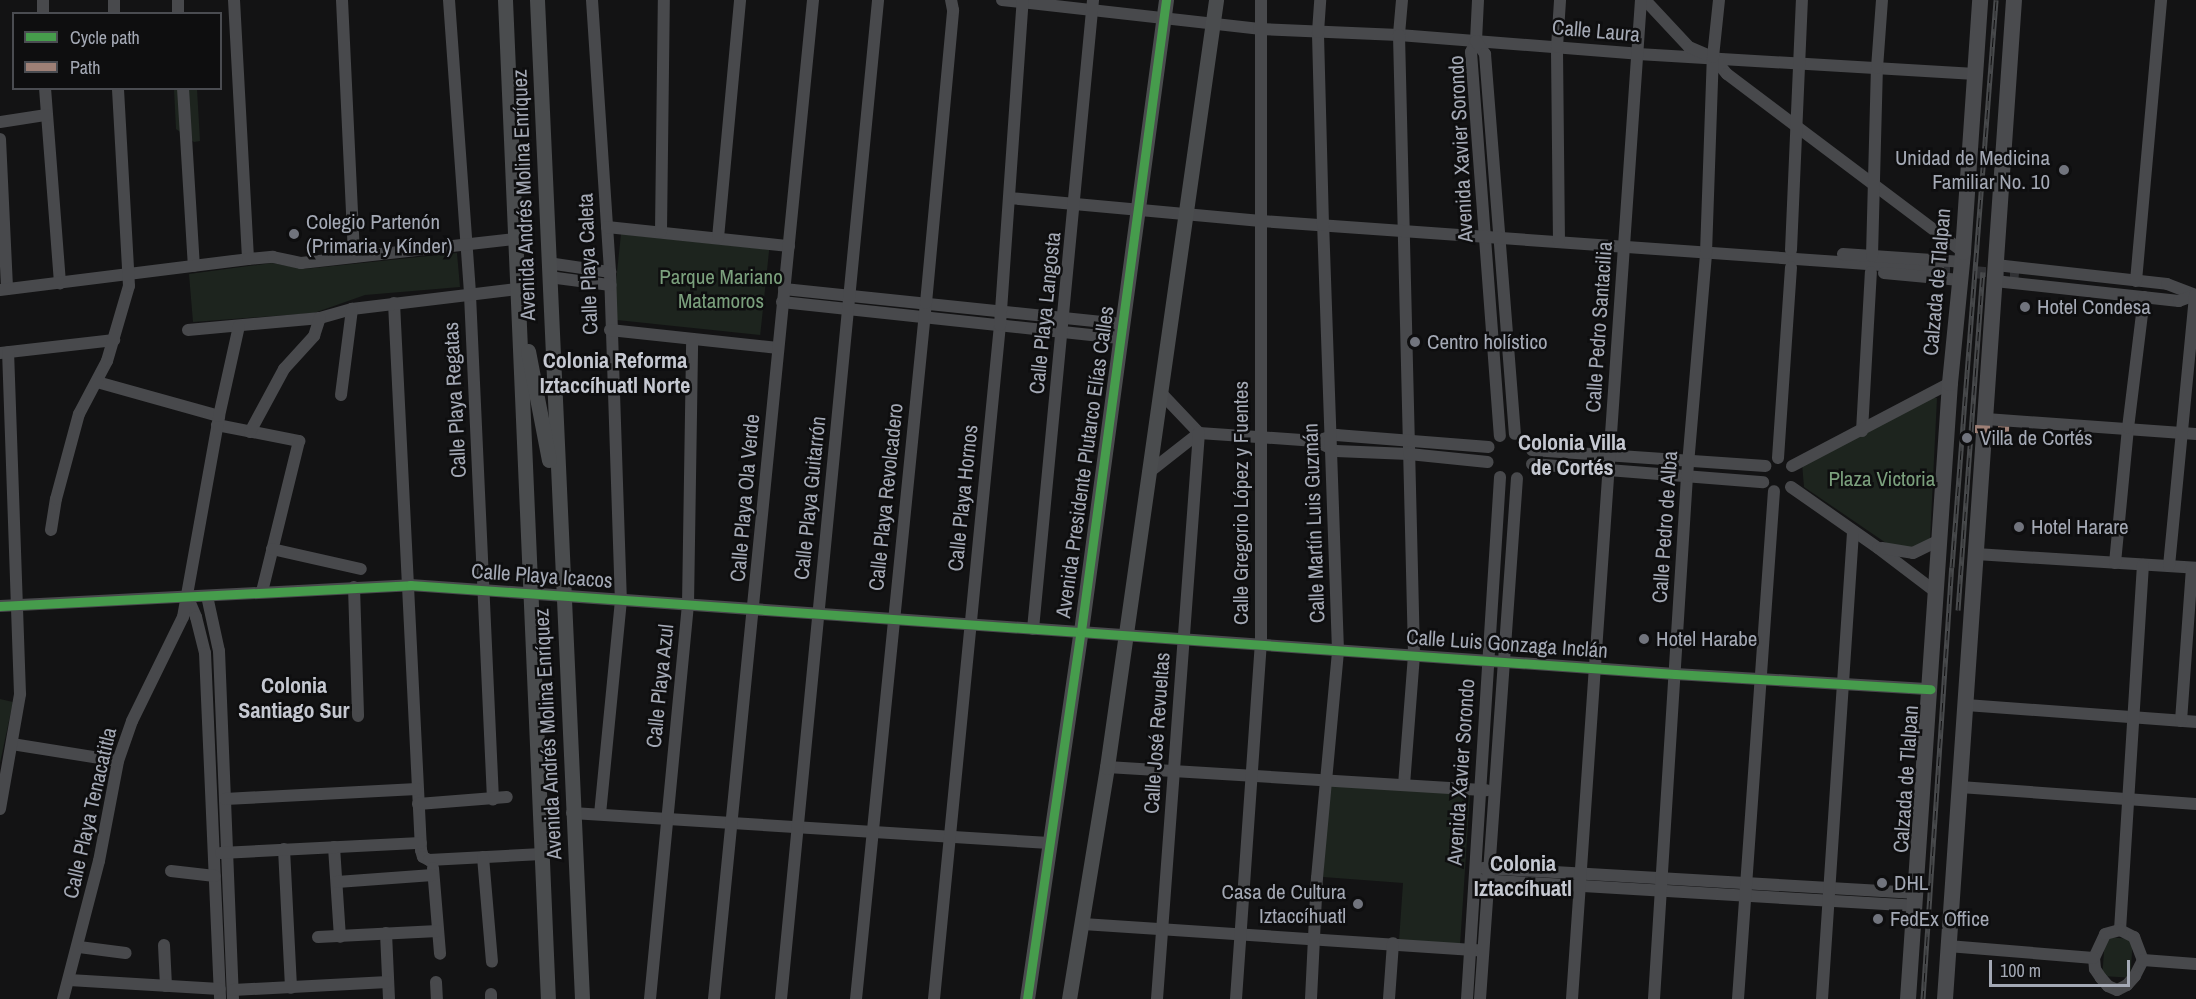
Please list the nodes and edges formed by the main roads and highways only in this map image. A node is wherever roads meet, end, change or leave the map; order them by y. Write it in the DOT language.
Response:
graph roads {
  1 [pos="505,0"];
  2 [pos="537,0"];
  3 [pos="1166,0"];
  4 [pos="1215,0"];
  5 [pos="1980,0"];
  6 [pos="2014,0"];
  7 [pos="518,293"];
  8 [pos="559,513"];
  9 [pos="548,999"];
  10 [pos="582,999"];
  11 [pos="1027,999"];
  12 [pos="1069,999"];
  13 [pos="1908,999"];
  14 [pos="1945,999"];
  1 -- 7 [label="main road, Avenida Andrés Molina Enríquez"];
  2 -- 8 [label="main road, Avenida Andrés Molina Enríquez"];
  3 -- 11 [label="main road, Avenida Presidente Plutarco Elías Calles"];
  4 -- 12 [label="main road"];
  5 -- 13 [label="highway, Calzada de Tlalpan"];
  6 -- 14 [label="highway"];
  7 -- 8 [label="main road"];
  7 -- 9 [label="main road, Avenida Andrés Molina Enríquez"];
  8 -- 10 [label="main road, Avenida Andrés Molina Enríquez"];
}
